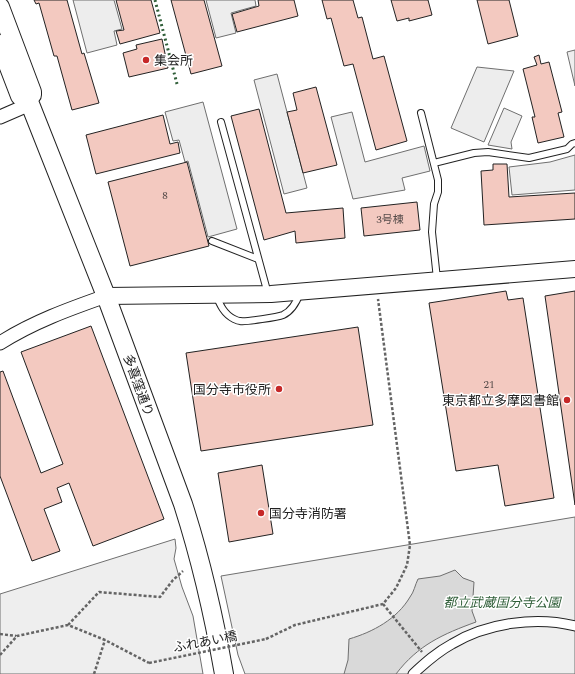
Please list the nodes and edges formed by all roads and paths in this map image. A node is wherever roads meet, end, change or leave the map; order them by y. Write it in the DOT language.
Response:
graph roads {
  1 [pos="0,8"];
  2 [pos="0,44"];
  3 [pos="30,104"];
  4 [pos="421,113"];
  5 [pos="0,117"];
  6 [pos="222,122"];
  7 [pos="575,143"];
  8 [pos="434,163"];
  9 [pos="212,242"];
  10 [pos="258,259"];
  11 [pos="575,269"];
  12 [pos="437,280"];
  13 [pos="300,292"];
  14 [pos="268,294"];
  15 [pos="216,295"];
  16 [pos="106,296"];
  17 [pos="377,298"];
  18 [pos="0,343"];
  19 [pos="183,570"];
  20 [pos="383,604"];
  21 [pos="68,625"];
  22 [pos="575,626"];
  23 [pos="0,634"];
  24 [pos="16,636"];
  25 [pos="105,640"];
  26 [pos="420,651"];
  27 [pos="0,655"];
  28 [pos="94,674"];
  29 [pos="224,674"];
  30 [pos="413,674"];
  1 -- 3 [label="main road, 多喜窪通り"];
  2 -- 3 [label="main road, 多喜窪通り"];
  3 -- 5 [label="street"];
  3 -- 16 [label="main road, 多喜窪通り"];
  4 -- 8 [label="lane"];
  6 -- 10 [label="lane"];
  7 -- 8 [label="lane"];
  8 -- 12 [label="lane"];
  9 -- 10 [label="lane"];
  10 -- 14 [label="lane"];
  11 -- 12 [label="street"];
  12 -- 13 [label="street"];
  13 -- 14 [label="street"];
  13 -- 15 [label="lane"];
  14 -- 15 [label="street"];
  15 -- 16 [label="street"];
  16 -- 18 [label="street"];
  16 -- 29 [label="main road, 多喜窪通り"];
  17 -- 20 [label="path"];
  19 -- 21 [label="path"];
  20 -- 25 [label="path, ふれあい橋, bridge"];
  20 -- 26 [label="path"];
  21 -- 24 [label="path"];
  21 -- 25 [label="path"];
  22 -- 30 [label="street"];
  23 -- 24 [label="path"];
  24 -- 27 [label="path"];
  25 -- 28 [label="path"];
}
